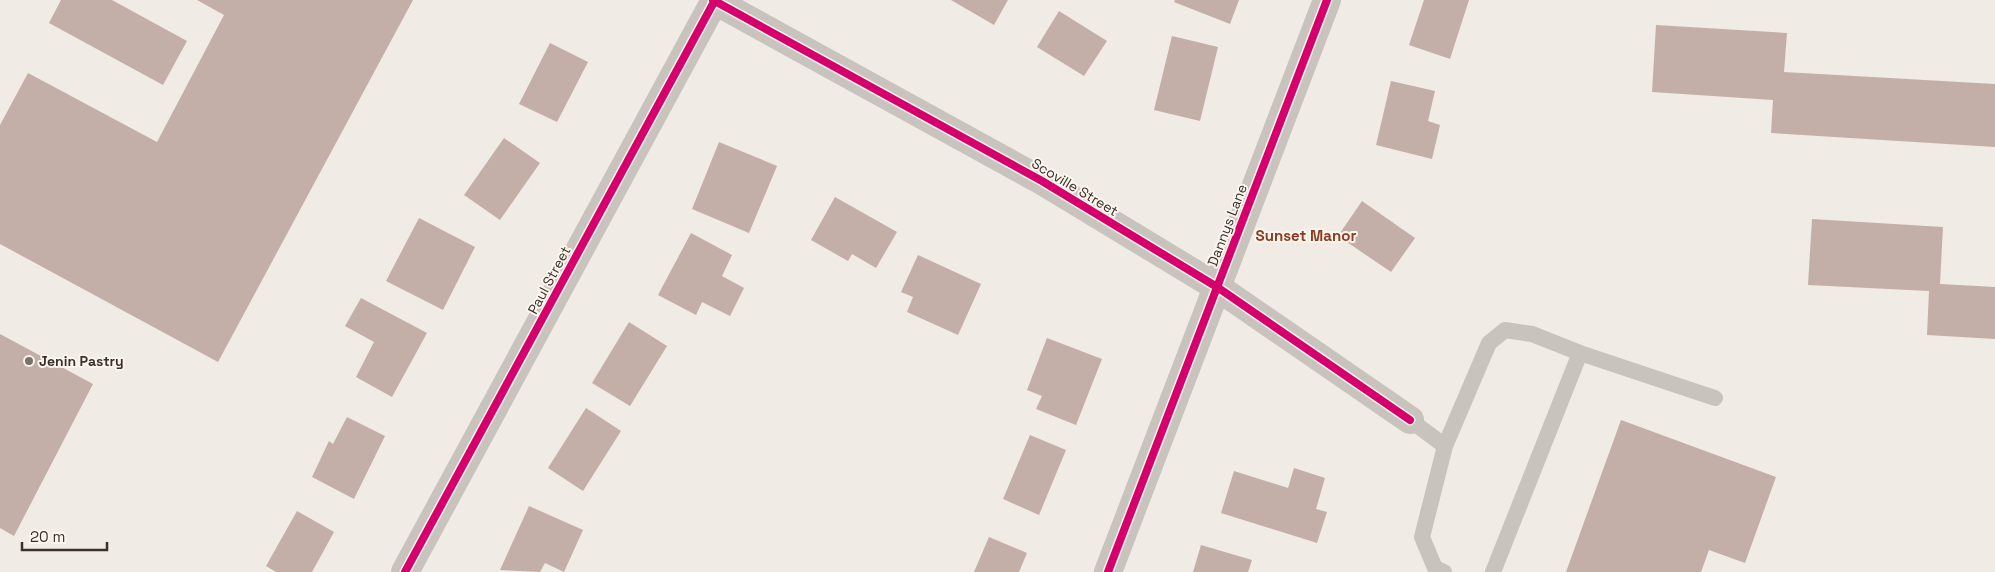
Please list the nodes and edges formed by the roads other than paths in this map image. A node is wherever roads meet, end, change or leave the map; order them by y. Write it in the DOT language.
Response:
graph roads {
  1 [pos="714,0"];
  2 [pos="1328,0"];
  3 [pos="1217,287"];
  4 [pos="1580,353"];
  5 [pos="1715,398"];
  6 [pos="1410,420"];
  7 [pos="1445,446"];
  8 [pos="405,572"];
  9 [pos="1108,572"];
  10 [pos="1444,572"];
  11 [pos="1493,572"];
  1 -- 3 [label="street, Scoville Street"];
  1 -- 8 [label="street, Paul Street"];
  2 -- 3 [label="street, Dannys Lane"];
  3 -- 6 [label="street, Scoville Street"];
  3 -- 9 [label="street, Dannys Lane"];
  4 -- 5 [label="lane"];
  4 -- 7 [label="lane"];
  4 -- 11 [label="lane"];
  6 -- 7 [label="lane"];
  7 -- 10 [label="lane"];
}
